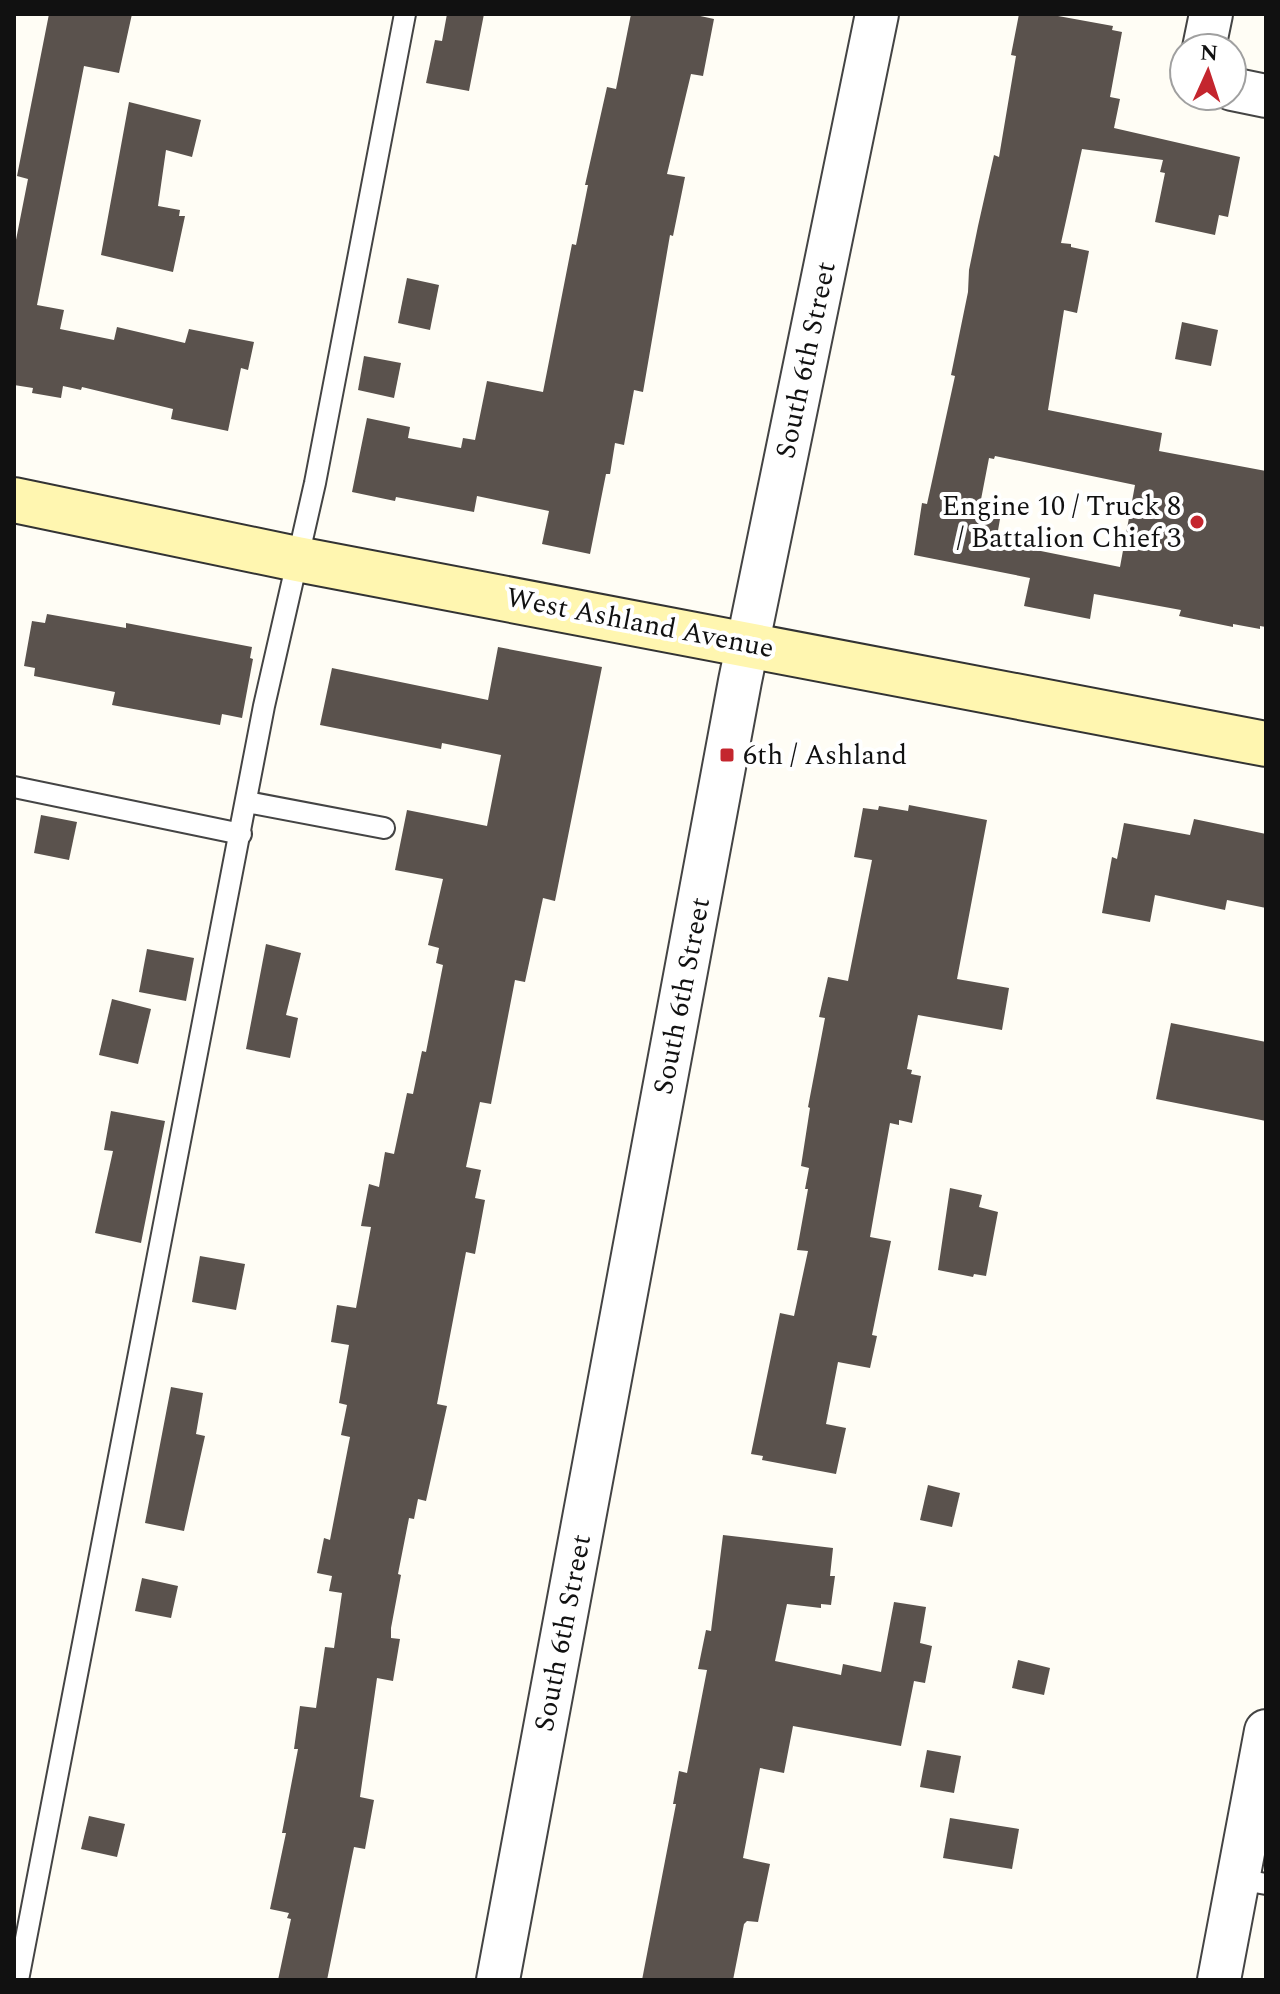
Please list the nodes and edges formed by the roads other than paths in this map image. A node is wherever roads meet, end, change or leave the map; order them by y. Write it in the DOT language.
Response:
graph roads {
  1 [pos="405,14"];
  2 [pos="877,14"];
  3 [pos="14,500"];
  4 [pos="297,559"];
  5 [pos="748,644"];
  6 [pos="1266,744"];
  7 [pos="14,787"];
  8 [pos="247,802"];
  9 [pos="384,828"];
  10 [pos="241,834"];
  11 [pos="1265,1740"];
  12 [pos="1252,1882"];
  13 [pos="18,1980"];
  14 [pos="498,1980"];
  15 [pos="1219,1980"];
  1 -- 4 [label="lane"];
  2 -- 5 [label="street, South 6th Street"];
  3 -- 4 [label="street, West Ashland Avenue"];
  4 -- 5 [label="street, West Ashland Avenue"];
  4 -- 8 [label="lane"];
  5 -- 6 [label="street, West Ashland Avenue"];
  5 -- 14 [label="street, South 6th Street"];
  7 -- 10 [label="lane"];
  8 -- 9 [label="lane"];
  8 -- 10 [label="lane"];
  10 -- 13 [label="lane"];
  11 -- 12 [label="street"];
  12 -- 15 [label="street"];
}
